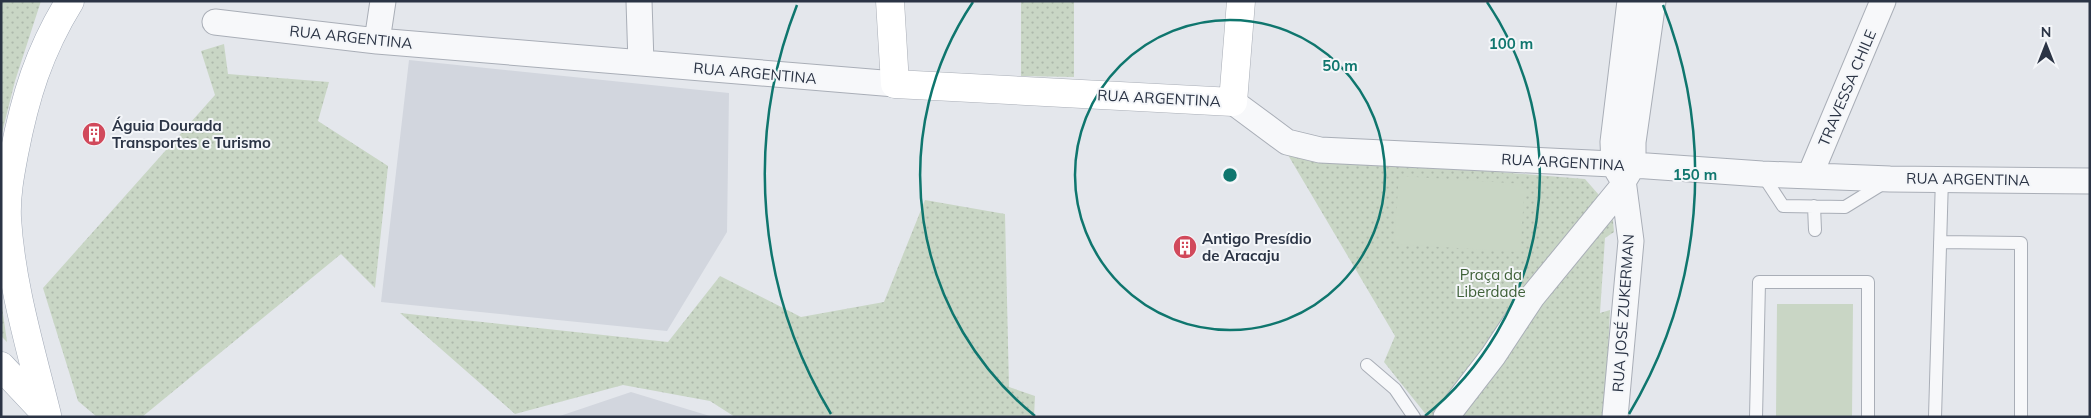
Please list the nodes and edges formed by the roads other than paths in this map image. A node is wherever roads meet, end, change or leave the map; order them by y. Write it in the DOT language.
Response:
graph roads {
  1 [pos="70,1"];
  2 [pos="383,1"];
  3 [pos="639,1"];
  4 [pos="890,1"];
  5 [pos="1241,1"];
  6 [pos="1630,1"];
  7 [pos="1653,1"];
  8 [pos="1883,1"];
  9 [pos="215,22"];
  10 [pos="377,41"];
  11 [pos="641,63"];
  12 [pos="895,84"];
  13 [pos="1233,102"];
  14 [pos="1623,174"];
  15 [pos="1762,174"];
  16 [pos="1810,175"];
  17 [pos="1942,178"];
  18 [pos="1890,179"];
  19 [pos="2090,181"];
  20 [pos="1814,206"];
  21 [pos="1815,230"];
  22 [pos="1940,242"];
  23 [pos="1366,365"];
  24 [pos="1,366"];
  25 [pos="47,416"];
  26 [pos="1414,417"];
  27 [pos="1446,417"];
  28 [pos="1615,417"];
  29 [pos="1756,417"];
  30 [pos="1868,417"];
  31 [pos="1935,417"];
  32 [pos="2021,417"];
  1 -- 25 [label="street"];
  2 -- 10 [label="street"];
  3 -- 11 [label="street"];
  4 -- 12 [label="street"];
  5 -- 13 [label="street"];
  6 -- 14 [label="street, RUA JOSÉ ZUKERMAN"];
  7 -- 14 [label="street, RUA JOSÉ ZUKERMAN"];
  8 -- 16 [label="street, TRAVESSA CHILE"];
  9 -- 10 [label="street, RUA ARGENTINA"];
  10 -- 11 [label="street, RUA ARGENTINA"];
  11 -- 12 [label="street, RUA ARGENTINA"];
  12 -- 13 [label="street, RUA ARGENTINA"];
  13 -- 14 [label="street, RUA ARGENTINA"];
  14 -- 15 [label="street, RUA ARGENTINA"];
  14 -- 27 [label="street"];
  14 -- 28 [label="street, RUA JOSÉ ZUKERMAN"];
  15 -- 16 [label="street, RUA ARGENTINA"];
  15 -- 20 [label="lane"];
  16 -- 18 [label="street, RUA ARGENTINA"];
  17 -- 18 [label="street, RUA ARGENTINA"];
  17 -- 19 [label="street, RUA ARGENTINA"];
  17 -- 22 [label="lane"];
  18 -- 20 [label="lane"];
  20 -- 21 [label="lane"];
  22 -- 31 [label="lane"];
  22 -- 32 [label="lane"];
  23 -- 26 [label="lane"];
  24 -- 25 [label="street"];
  29 -- 30 [label="lane"];
}
